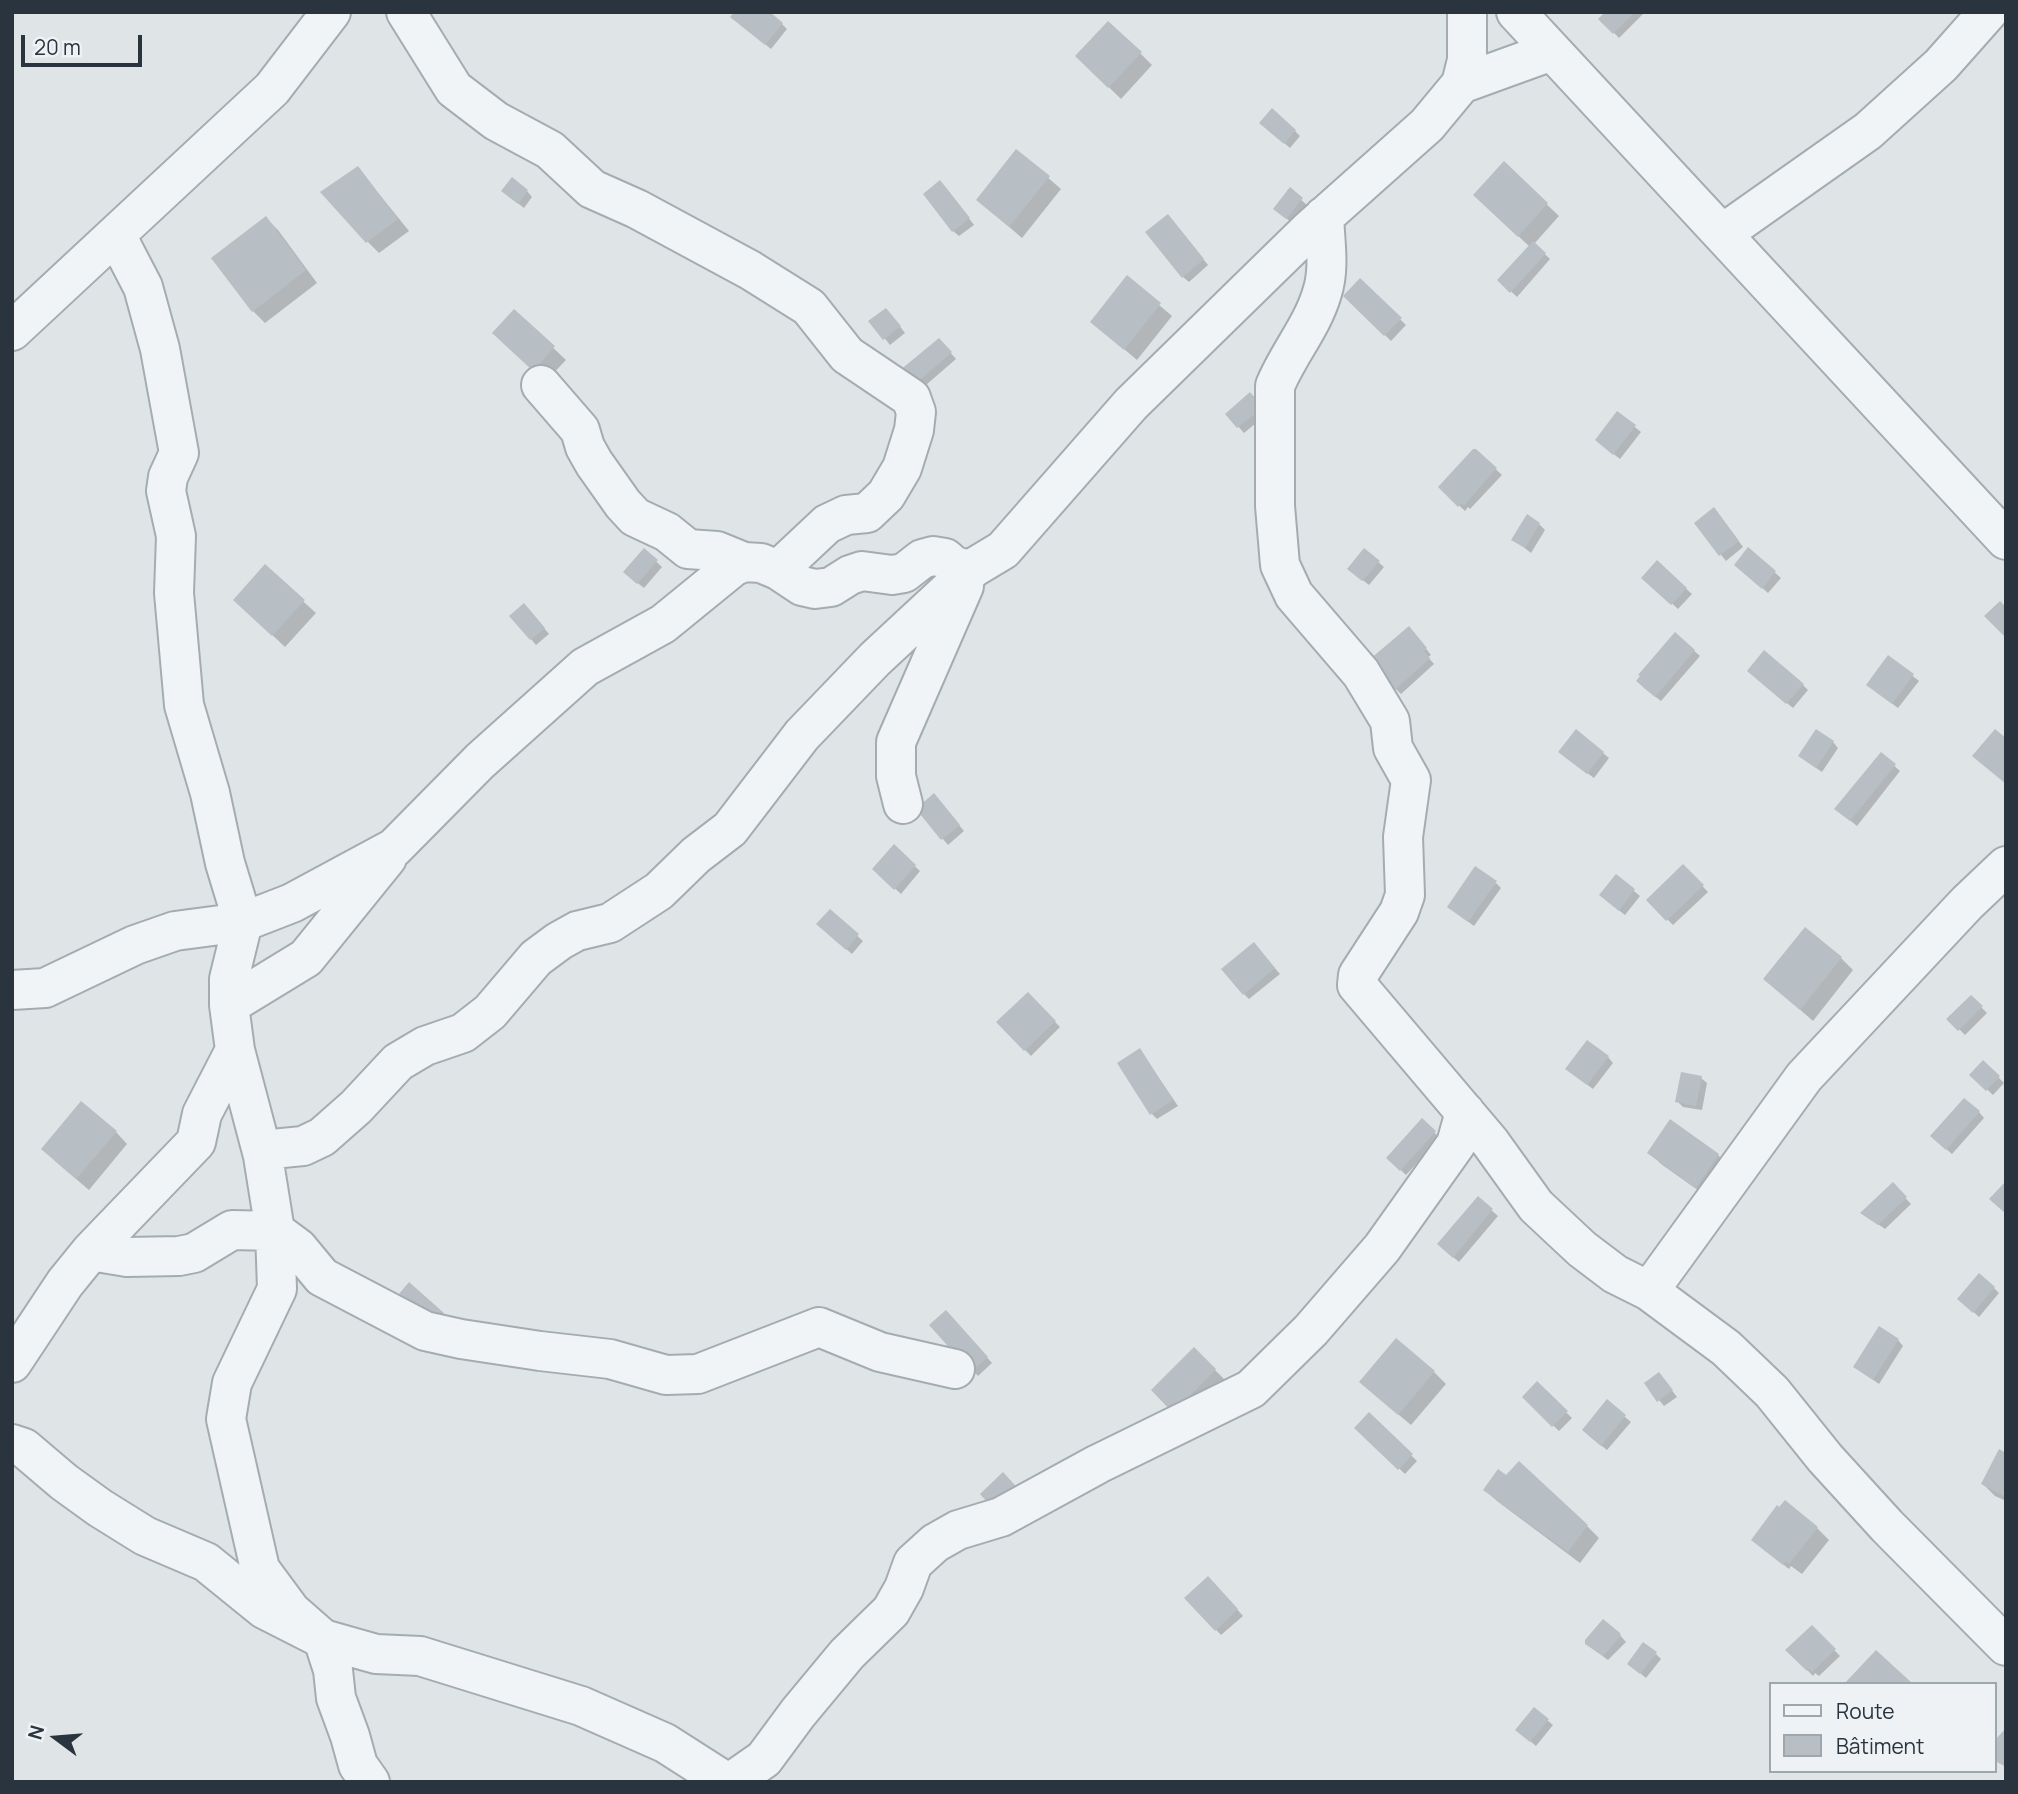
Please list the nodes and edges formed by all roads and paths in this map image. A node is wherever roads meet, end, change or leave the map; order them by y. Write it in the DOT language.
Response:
graph roads {
  1 [pos="331,12"];
  2 [pos="405,12"];
  3 [pos="1467,12"];
  4 [pos="1516,12"];
  5 [pos="1988,12"];
  6 [pos="1552,51"];
  7 [pos="1461,84"];
  8 [pos="1324,216"];
  9 [pos="1722,234"];
  10 [pos="116,235"];
  11 [pos="12,331"];
  12 [pos="541,385"];
  13 [pos="2006,540"];
  14 [pos="761,566"];
  15 [pos="973,568"];
  16 [pos="903,804"];
  17 [pos="394,848"];
  18 [pos="2006,866"];
  19 [pos="243,922"];
  20 [pos="12,990"];
  21 [pos="229,1005"];
  22 [pos="235,1050"];
  23 [pos="1470,1132"];
  24 [pos="262,1150"];
  25 [pos="275,1231"];
  26 [pos="90,1251"];
  27 [pos="1650,1291"];
  28 [pos="12,1363"];
  29 [pos="956,1369"];
  30 [pos="12,1444"];
  31 [pos="323,1639"];
  32 [pos="2006,1646"];
  33 [pos="370,1782"];
  34 [pos="729,1782"];
  1 -- 10 [label="street"];
  2 -- 14 [label="street"];
  3 -- 7 [label="street"];
  4 -- 6 [label="street"];
  5 -- 9 [label="street"];
  6 -- 7 [label="street"];
  6 -- 9 [label="street"];
  7 -- 8 [label="street"];
  8 -- 15 [label="street"];
  8 -- 23 [label="street"];
  9 -- 13 [label="street"];
  10 -- 11 [label="street"];
  10 -- 19 [label="street"];
  12 -- 14 [label="street"];
  14 -- 15 [label="street"];
  14 -- 17 [label="street"];
  15 -- 16 [label="street"];
  15 -- 24 [label="street"];
  17 -- 19 [label="street"];
  17 -- 21 [label="street"];
  18 -- 27 [label="street"];
  19 -- 20 [label="street"];
  19 -- 21 [label="street"];
  21 -- 22 [label="street"];
  22 -- 24 [label="street"];
  22 -- 26 [label="street"];
  23 -- 27 [label="street"];
  23 -- 34 [label="street"];
  24 -- 25 [label="street"];
  25 -- 26 [label="street"];
  25 -- 29 [label="street"];
  25 -- 31 [label="street"];
  26 -- 28 [label="street"];
  27 -- 32 [label="street"];
  30 -- 31 [label="street"];
  31 -- 33 [label="street"];
  31 -- 34 [label="street"];
}
